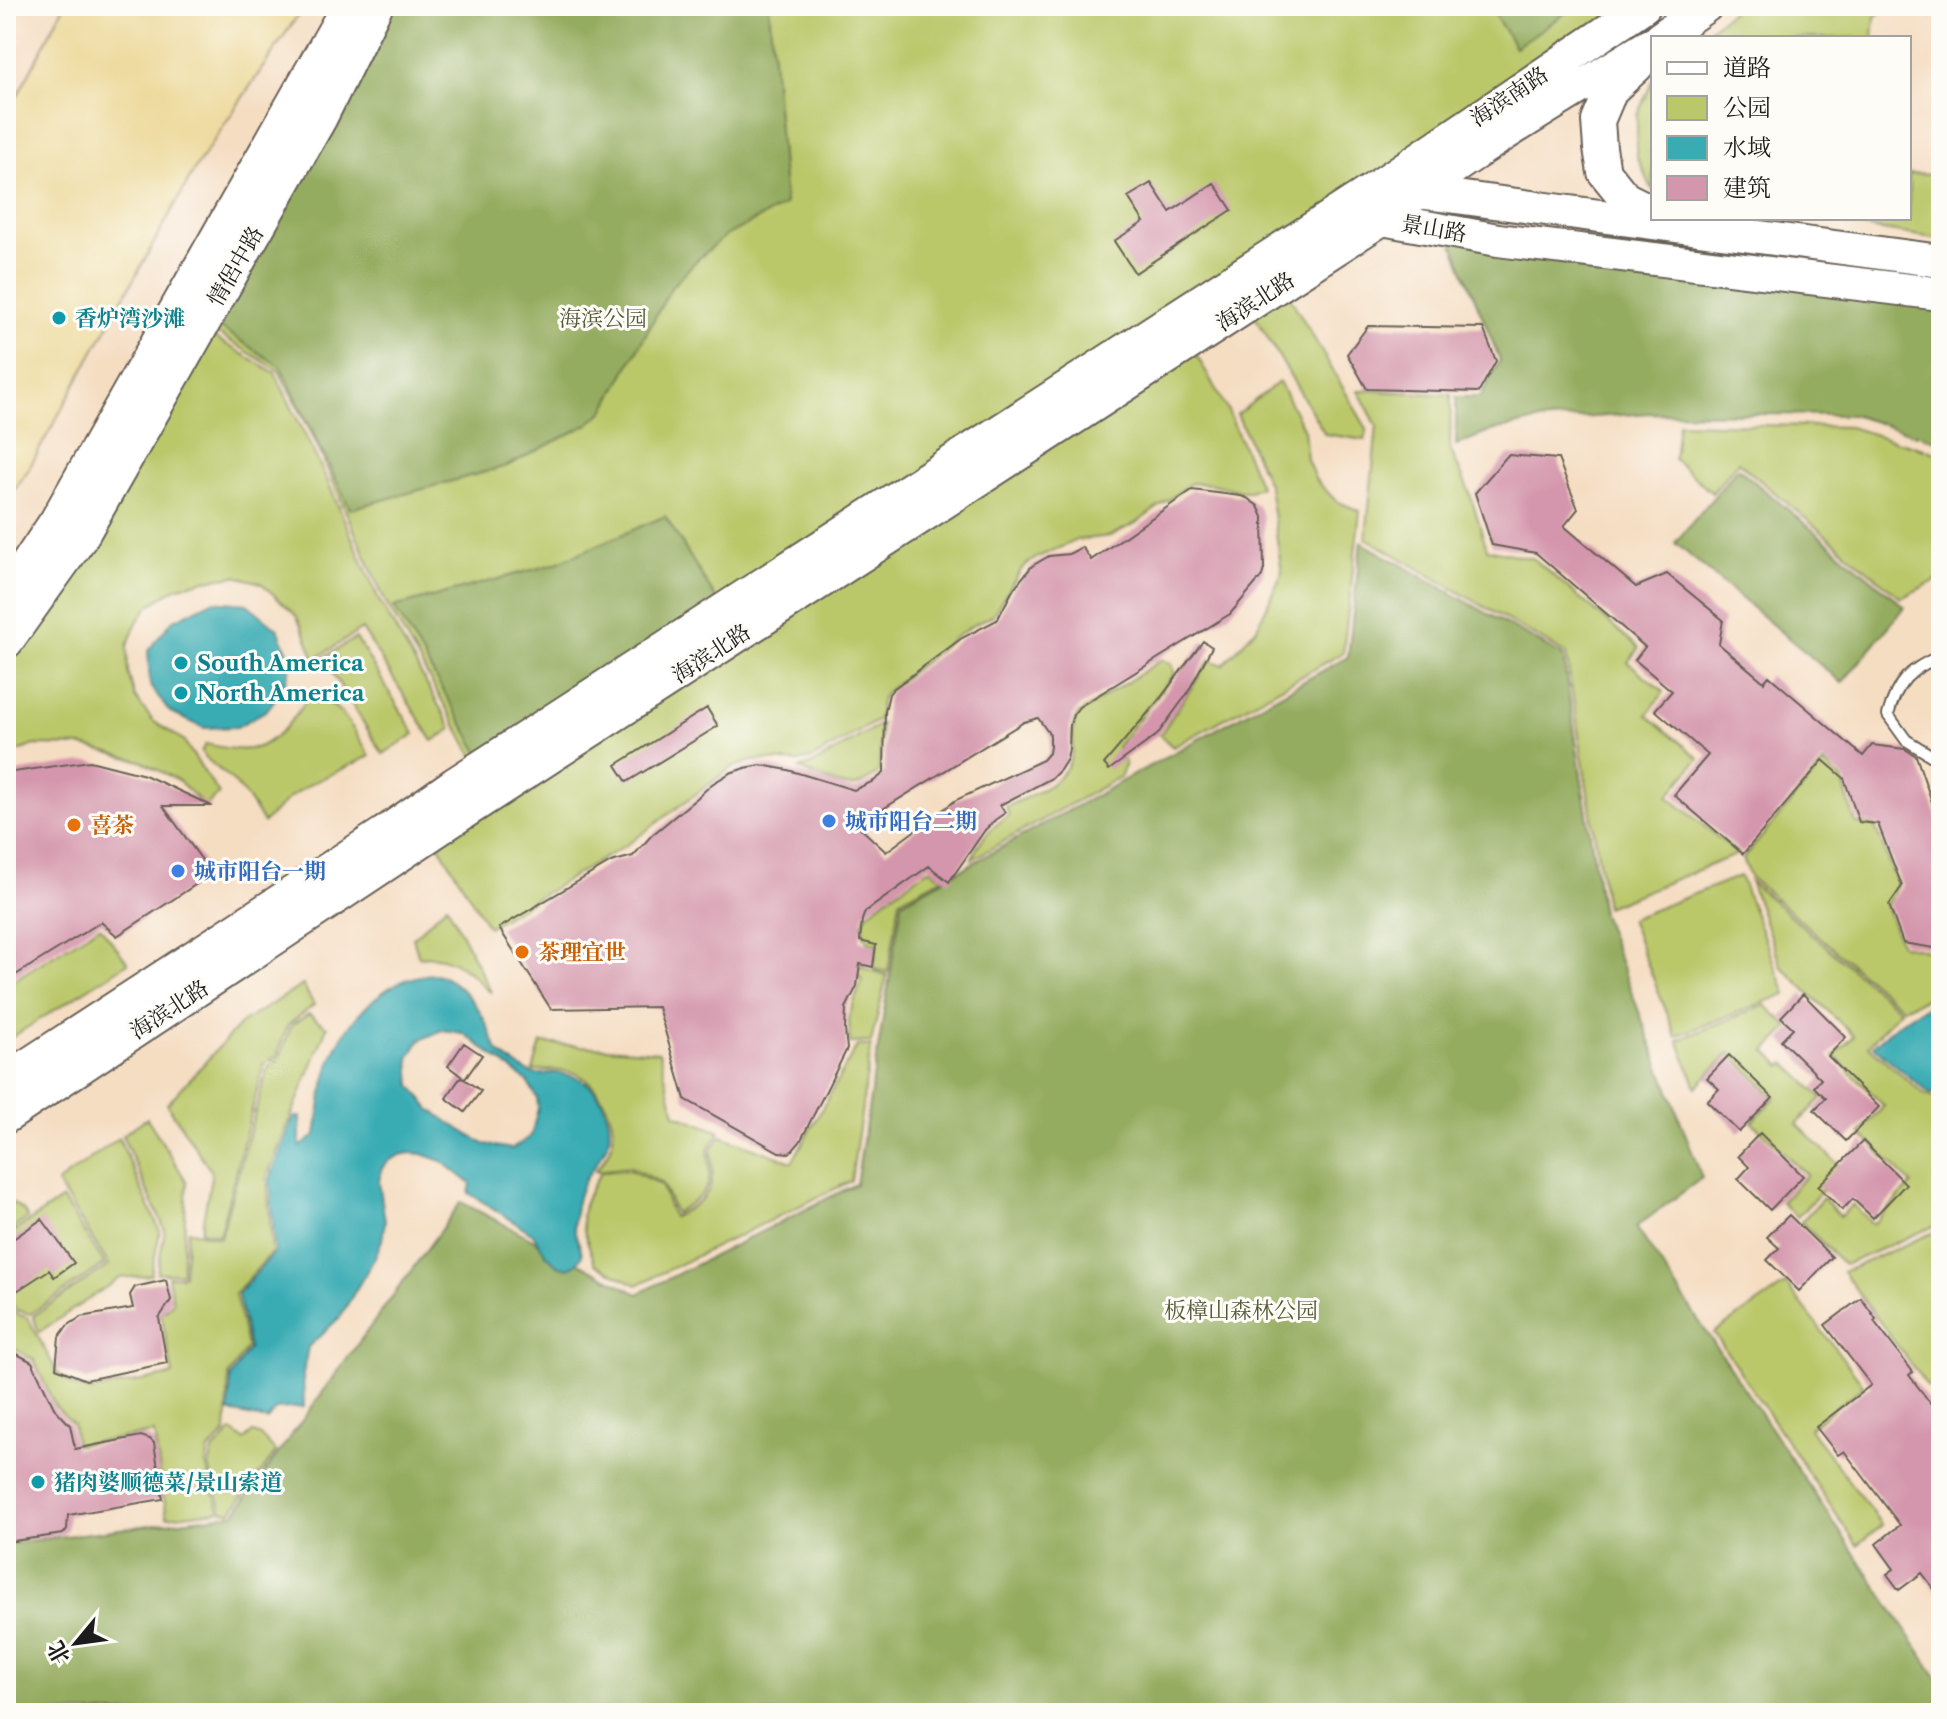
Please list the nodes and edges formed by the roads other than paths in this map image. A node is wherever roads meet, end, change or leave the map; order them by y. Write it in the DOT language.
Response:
graph roads {
  1 [pos="350,6"];
  2 [pos="375,6"];
  3 [pos="1644,6"];
  4 [pos="1706,6"];
  5 [pos="1664,36"];
  6 [pos="1651,44"];
  7 [pos="1651,53"];
  8 [pos="1375,188"];
  9 [pos="1417,192"];
  10 [pos="1651,211"];
  11 [pos="1382,219"];
  12 [pos="1674,223"];
  13 [pos="1941,261"];
  14 [pos="1941,294"];
  15 [pos="6,597"];
  16 [pos="6,641"];
  17 [pos="1941,656"];
  18 [pos="1932,756"];
  19 [pos="6,1079"];
  20 [pos="6,1117"];
  1 -- 15 [label="highway, 情侶中路"];
  2 -- 16 [label="highway, 情侶中路"];
  3 -- 8 [label="main road, 海滨南路"];
  4 -- 5 [label="main road, 海滨南路"];
  6 -- 9 [label="main road, 海滨南路"];
  7 -- 10 [label="main road"];
  8 -- 9 [label="main road, 景山路"];
  8 -- 11 [label="main road, 景山路"];
  8 -- 19 [label="main road, 海滨北路"];
  9 -- 11 [label="main road, 海滨北路"];
  9 -- 12 [label="main road, 景山路"];
  11 -- 14 [label="main road, 景山路"];
  11 -- 20 [label="main road, 海滨北路"];
  12 -- 13 [label="main road, 景山路"];
  17 -- 18 [label="lane"];
}
